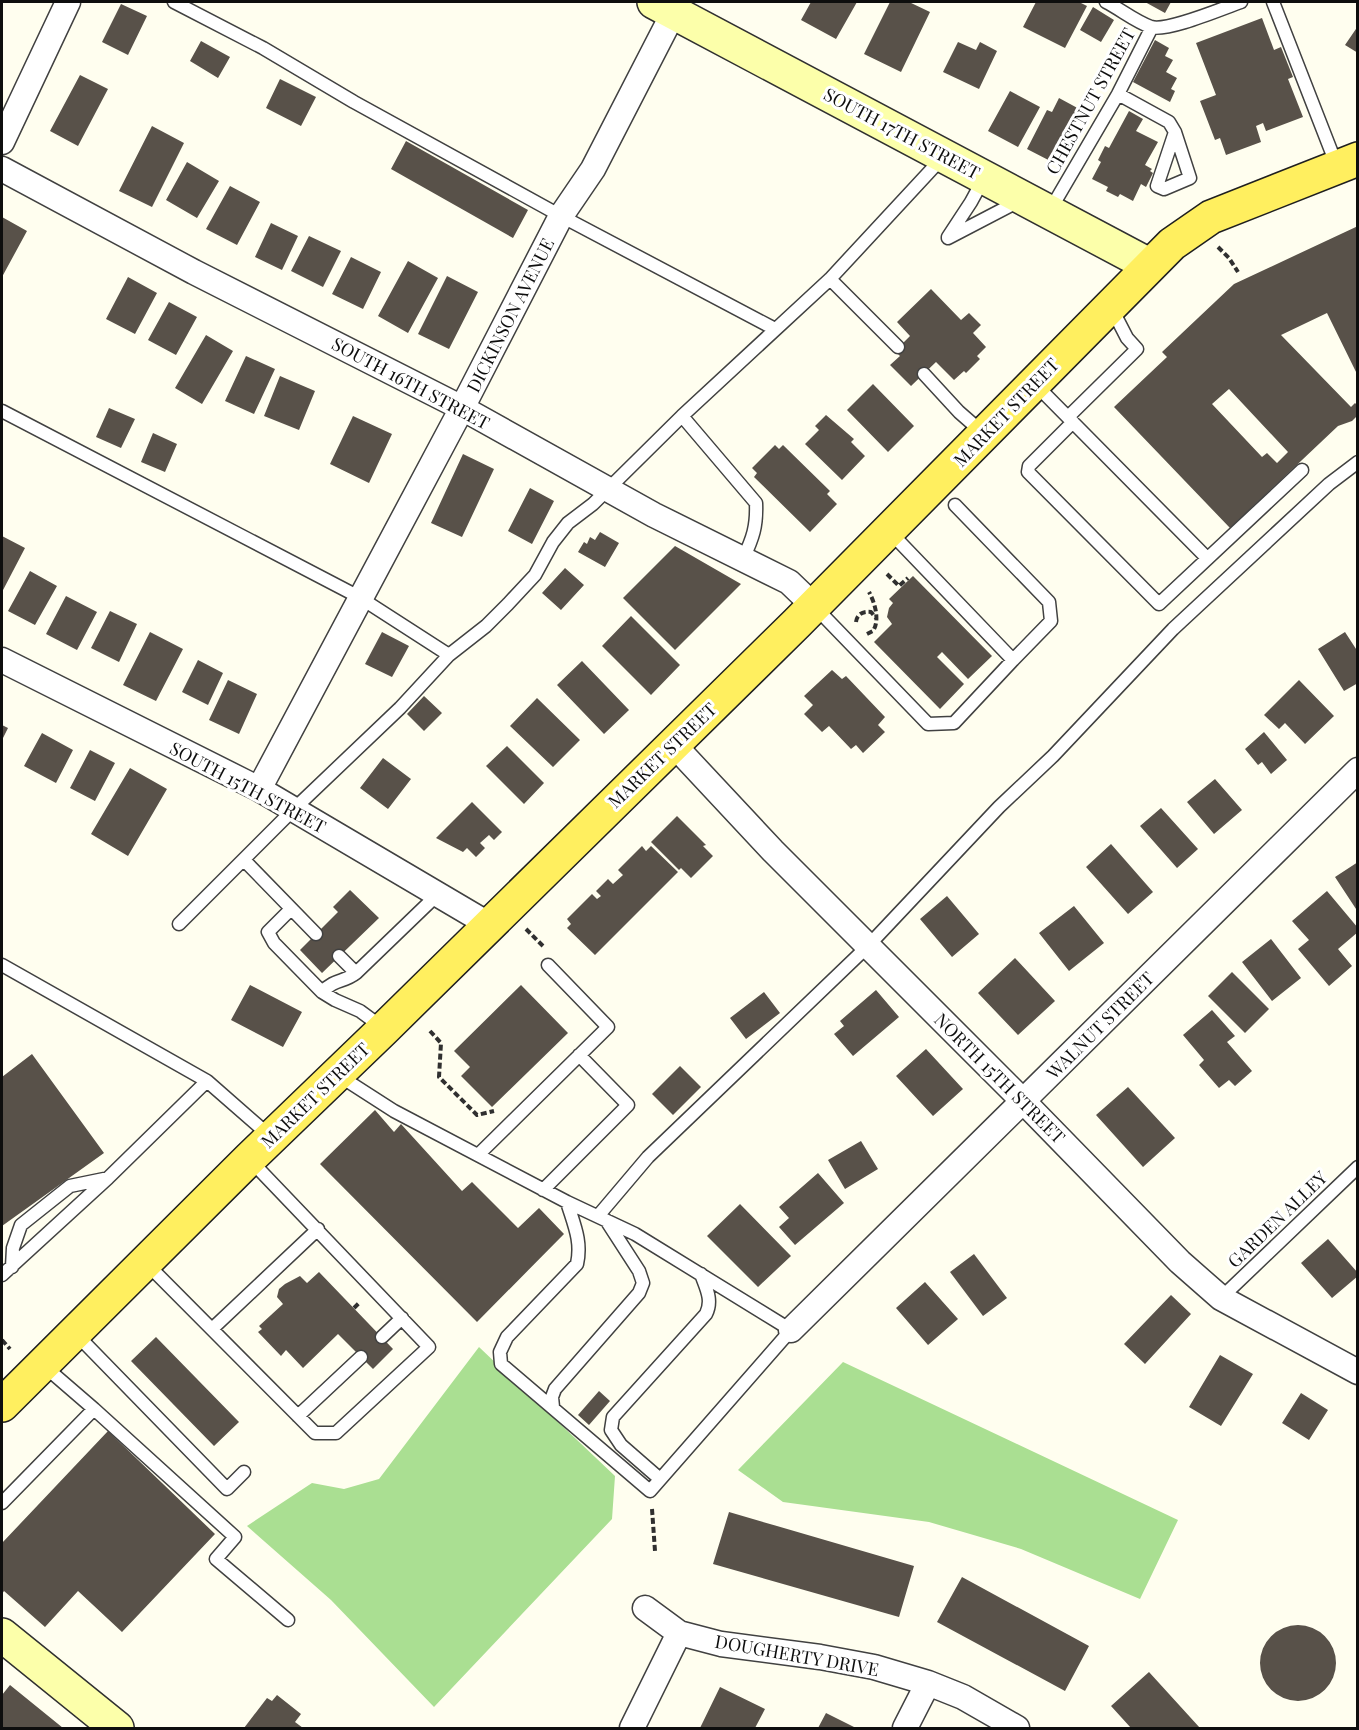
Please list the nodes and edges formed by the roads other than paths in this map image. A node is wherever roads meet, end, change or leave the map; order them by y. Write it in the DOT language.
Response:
graph roads {
  1 [pos="68,2"];
  2 [pos="174,2"];
  3 [pos="1106,2"];
  4 [pos="1241,2"];
  5 [pos="1273,2"];
  6 [pos="668,5"];
  7 [pos="1152,27"];
  8 [pos="1118,94"];
  9 [pos="1175,132"];
  10 [pos="2,142"];
  11 [pos="944,155"];
  12 [pos="1348,163"];
  13 [pos="2,169"];
  14 [pos="985,177"];
  15 [pos="1037,205"];
  16 [pos="561,216"];
  17 [pos="1149,265"];
  18 [pos="830,279"];
  19 [pos="1110,305"];
  20 [pos="776,328"];
  21 [pos="898,347"];
  22 [pos="924,374"];
  23 [pos="1035,383"];
  24 [pos="462,408"];
  25 [pos="2,411"];
  26 [pos="682,416"];
  27 [pos="1070,419"];
  28 [pos="984,434"];
  29 [pos="1358,462"];
  30 [pos="1302,470"];
  31 [pos="608,490"];
  32 [pos="955,505"];
  33 [pos="889,531"];
  34 [pos="1207,558"];
  35 [pos="743,559"];
  36 [pos="359,597"];
  37 [pos="814,606"];
  38 [pos="449,655"];
  39 [pos="2,660"];
  40 [pos="1013,660"];
  41 [pos="673,744"];
  42 [pos="1358,770"];
  43 [pos="259,789"];
  44 [pos="293,810"];
  45 [pos="244,860"];
  46 [pos="438,894"];
  47 [pos="291,909"];
  48 [pos="179,924"];
  49 [pos="488,924"];
  50 [pos="316,934"];
  51 [pos="868,946"];
  52 [pos="339,956"];
  53 [pos="2,965"];
  54 [pos="548,965"];
  55 [pos="356,973"];
  56 [pos="322,992"];
  57 [pos="384,1029"];
  58 [pos="579,1055"];
  59 [pos="336,1075"];
  60 [pos="207,1081"];
  61 [pos="1024,1102"];
  62 [pos="260,1148"];
  63 [pos="478,1155"];
  64 [pos="1358,1167"];
  65 [pos="108,1178"];
  66 [pos="543,1190"];
  67 [pos="567,1202"];
  68 [pos="602,1218"];
  69 [pos="318,1229"];
  70 [pos="145,1262"];
  71 [pos="7,1271"];
  72 [pos="701,1274"];
  73 [pos="1221,1298"];
  74 [pos="402,1318"];
  75 [pos="212,1329"];
  76 [pos="791,1330"];
  77 [pos="75,1332"];
  78 [pos="382,1337"];
  79 [pos="361,1357"];
  80 [pos="42,1364"];
  81 [pos="1358,1372"];
  82 [pos="2,1405"];
  83 [pos="553,1407"];
  84 [pos="94,1409"];
  85 [pos="298,1416"];
  86 [pos="244,1472"];
  87 [pos="660,1479"];
  88 [pos="2,1503"];
  89 [pos="645,1608"];
  90 [pos="288,1620"];
  91 [pos="679,1633"];
  92 [pos="2,1635"];
  93 [pos="928,1683"];
  94 [pos="117,1728"];
  95 [pos="632,1728"];
  96 [pos="905,1728"];
  97 [pos="1017,1728"];
  1 -- 10 [label="street"];
  2 -- 16 [label="lane"];
  3 -- 7 [label="lane"];
  4 -- 7 [label="lane, CHESTNUT STREET"];
  5 -- 12 [label="lane"];
  6 -- 11 [label="street, SOUTH 17TH STREET"];
  6 -- 16 [label="street, DICKINSON AVENUE"];
  7 -- 8 [label="lane, CHESTNUT STREET"];
  8 -- 9 [label="lane"];
  8 -- 15 [label="lane, CHESTNUT STREET"];
  11 -- 14 [label="street, SOUTH 17TH STREET"];
  11 -- 18 [label="lane"];
  12 -- 17 [label="main road, MARKET STREET"];
  13 -- 24 [label="street, SOUTH 16TH STREET"];
  14 -- 15 [label="street, SOUTH 17TH STREET"];
  14 -- 15 [label="lane"];
  15 -- 17 [label="street, SOUTH 17TH STREET"];
  16 -- 20 [label="lane"];
  16 -- 24 [label="street, DICKINSON AVENUE"];
  17 -- 19 [label="main road, MARKET STREET"];
  18 -- 20 [label="lane"];
  18 -- 21 [label="lane"];
  19 -- 23 [label="main road, MARKET STREET"];
  19 -- 27 [label="lane"];
  20 -- 26 [label="lane"];
  22 -- 28 [label="lane"];
  23 -- 27 [label="lane"];
  23 -- 28 [label="main road, MARKET STREET"];
  24 -- 31 [label="street, SOUTH 16TH STREET"];
  24 -- 36 [label="street, DICKINSON AVENUE"];
  25 -- 36 [label="lane"];
  26 -- 31 [label="lane"];
  26 -- 35 [label="lane"];
  27 -- 34 [label="lane"];
  27 -- 34 [label="lane"];
  28 -- 33 [label="main road, MARKET STREET"];
  29 -- 51 [label="lane"];
  30 -- 34 [label="lane"];
  31 -- 35 [label="street, SOUTH 16TH STREET"];
  31 -- 38 [label="lane"];
  32 -- 40 [label="lane"];
  33 -- 37 [label="main road, MARKET STREET"];
  33 -- 40 [label="lane"];
  35 -- 37 [label="street, SOUTH 16TH STREET"];
  36 -- 38 [label="lane"];
  36 -- 43 [label="street, DICKINSON AVENUE"];
  37 -- 40 [label="lane"];
  37 -- 41 [label="main road, MARKET STREET"];
  38 -- 44 [label="lane"];
  39 -- 43 [label="street, SOUTH 15TH STREET"];
  41 -- 49 [label="main road, MARKET STREET"];
  41 -- 51 [label="street, NORTH 15TH STREET"];
  42 -- 61 [label="street, WALNUT STREET"];
  43 -- 44 [label="street, SOUTH 15TH STREET"];
  44 -- 45 [label="lane"];
  44 -- 46 [label="street, SOUTH 15TH STREET"];
  45 -- 47 [label="lane"];
  45 -- 48 [label="lane"];
  46 -- 49 [label="street, SOUTH 15TH STREET"];
  46 -- 55 [label="lane"];
  47 -- 50 [label="lane"];
  47 -- 56 [label="lane"];
  49 -- 57 [label="main road, MARKET STREET"];
  51 -- 61 [label="street, NORTH 15TH STREET"];
  51 -- 68 [label="lane"];
  52 -- 55 [label="lane"];
  53 -- 60 [label="lane"];
  54 -- 58 [label="lane"];
  55 -- 56 [label="lane"];
  56 -- 57 [label="lane"];
  57 -- 59 [label="main road, MARKET STREET"];
  58 -- 63 [label="lane"];
  58 -- 66 [label="lane"];
  59 -- 62 [label="main road, MARKET STREET"];
  59 -- 63 [label="lane"];
  60 -- 62 [label="lane"];
  60 -- 65 [label="lane"];
  61 -- 73 [label="street, NORTH 15TH STREET"];
  61 -- 76 [label="street, WALNUT STREET"];
  62 -- 69 [label="lane"];
  62 -- 70 [label="main road, MARKET STREET"];
  63 -- 66 [label="lane"];
  64 -- 73 [label="lane, GARDEN ALLEY"];
  65 -- 71 [label="lane"];
  65 -- 71 [label="lane"];
  66 -- 67 [label="lane"];
  67 -- 68 [label="lane"];
  67 -- 83 [label="lane"];
  68 -- 72 [label="lane"];
  68 -- 83 [label="lane"];
  69 -- 74 [label="lane"];
  69 -- 75 [label="lane"];
  70 -- 75 [label="lane"];
  70 -- 77 [label="main road, MARKET STREET"];
  72 -- 76 [label="lane"];
  72 -- 87 [label="lane"];
  73 -- 81 [label="street, NORTH 15TH STREET"];
  74 -- 78 [label="lane"];
  74 -- 85 [label="lane"];
  75 -- 85 [label="lane"];
  76 -- 87 [label="lane"];
  77 -- 80 [label="main road, MARKET STREET"];
  77 -- 86 [label="lane"];
  79 -- 85 [label="lane"];
  80 -- 82 [label="main road, MARKET STREET"];
  80 -- 84 [label="lane"];
  83 -- 87 [label="lane"];
  84 -- 88 [label="lane"];
  84 -- 90 [label="lane"];
  89 -- 91 [label="street, DOUGHERTY DRIVE"];
  91 -- 93 [label="street, DOUGHERTY DRIVE"];
  91 -- 95 [label="street"];
  92 -- 94 [label="street"];
  93 -- 96 [label="street"];
  93 -- 97 [label="street, DOUGHERTY DRIVE"];
}
